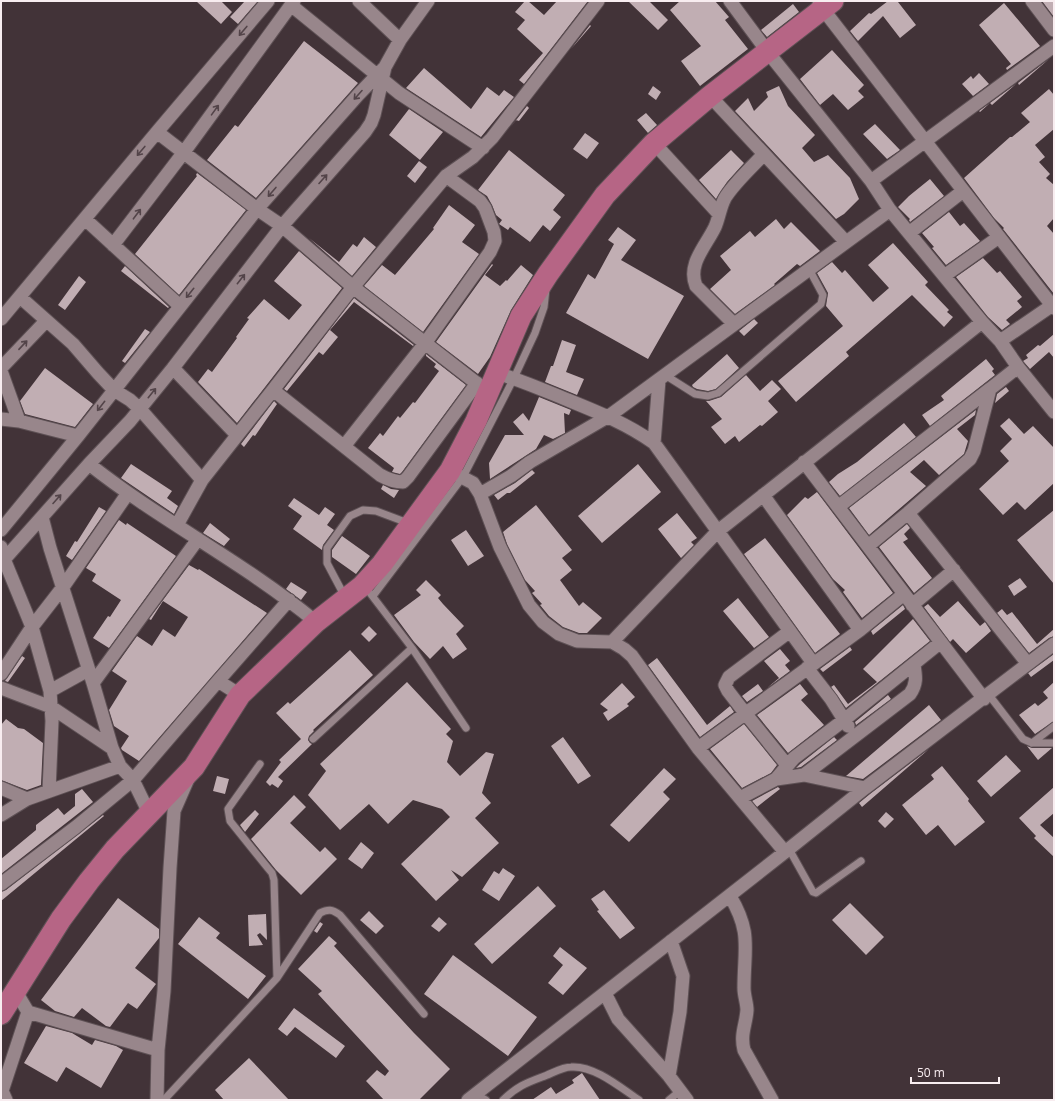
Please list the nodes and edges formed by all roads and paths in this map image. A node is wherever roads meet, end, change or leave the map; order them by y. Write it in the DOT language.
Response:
graph roads {
  1 [pos="268,1"];
  2 [pos="359,1"];
  3 [pos="428,1"];
  4 [pos="598,1"];
  5 [pos="730,1"];
  6 [pos="1032,1"];
  7 [pos="293,3"];
  8 [pos="824,4"];
  9 [pos="1054,30"];
  10 [pos="400,40"];
  11 [pos="1054,46"];
  12 [pos="767,51"];
  13 [pos="382,74"];
  14 [pos="710,96"];
  15 [pos="157,132"];
  16 [pos="924,140"];
  17 [pos="654,143"];
  18 [pos="483,148"];
  19 [pos="184,152"];
  20 [pos="764,154"];
  21 [pos="446,176"];
  22 [pos="871,181"];
  23 [pos="963,191"];
  24 [pos="257,209"];
  25 [pos="890,210"];
  26 [pos="719,214"];
  27 [pos="85,219"];
  28 [pos="282,226"];
  29 [pos="909,233"];
  30 [pos="999,237"];
  31 [pos="846,242"];
  32 [pos="113,244"];
  33 [pos="809,269"];
  34 [pos="944,276"];
  35 [pos="353,287"];
  36 [pos="20,297"];
  37 [pos="180,306"];
  38 [pos="1053,306"];
  39 [pos="1,319"];
  40 [pos="46,321"];
  41 [pos="982,322"];
  42 [pos="734,324"];
  43 [pos="1000,341"];
  44 [pos="426,342"];
  45 [pos="1018,367"];
  46 [pos="173,368"];
  47 [pos="1,370"];
  48 [pos="506,376"];
  49 [pos="662,377"];
  50 [pos="483,388"];
  51 [pos="114,390"];
  52 [pos="273,390"];
  53 [pos="990,390"];
  54 [pos="140,409"];
  55 [pos="1054,412"];
  56 [pos="609,416"];
  57 [pos="1,419"];
  58 [pos="19,421"];
  59 [pos="237,435"];
  60 [pos="78,436"];
  61 [pos="654,444"];
  62 [pos="345,445"];
  63 [pos="804,462"];
  64 [pos="89,464"];
  65 [pos="457,474"];
  66 [pos="202,480"];
  67 [pos="128,493"];
  68 [pos="480,494"];
  69 [pos="763,495"];
  70 [pos="838,507"];
  71 [pos="908,513"];
  72 [pos="42,517"];
  73 [pos="411,524"];
  74 [pos="177,525"];
  75 [pos="1,530"];
  76 [pos="718,531"];
  77 [pos="198,539"];
  78 [pos="868,546"];
  79 [pos="2,556"];
  80 [pos="954,570"];
  81 [pos="63,587"];
  82 [pos="360,593"];
  83 [pos="904,594"];
  84 [pos="289,600"];
  85 [pos="912,605"];
  86 [pos="316,622"];
  87 [pos="32,627"];
  88 [pos="860,630"];
  89 [pos="790,631"];
  90 [pos="612,642"];
  91 [pos="941,642"];
  92 [pos="1054,644"];
  93 [pos="412,648"];
  94 [pos="1028,664"];
  95 [pos="810,665"];
  96 [pos="914,665"];
  97 [pos="88,670"];
  98 [pos="1,674"];
  99 [pos="218,681"];
  100 [pos="93,683"];
  101 [pos="1,688"];
  102 [pos="50,691"];
  103 [pos="240,695"];
  104 [pos="986,697"];
  105 [pos="51,707"];
  106 [pos="745,713"];
  107 [pos="844,720"];
  108 [pos="1054,726"];
  109 [pos="466,728"];
  110 [pos="855,736"];
  111 [pos="313,739"];
  112 [pos="1032,743"];
  113 [pos="1054,743"];
  114 [pos="112,748"];
  115 [pos="698,748"];
  116 [pos="260,764"];
  117 [pos="787,765"];
  118 [pos="120,766"];
  119 [pos="194,767"];
  120 [pos="804,775"];
  121 [pos="133,780"];
  122 [pos="776,780"];
  123 [pos="1,788"];
  124 [pos="865,788"];
  125 [pos="49,791"];
  126 [pos="740,798"];
  127 [pos="27,799"];
  128 [pos="149,813"];
  129 [pos="1,815"];
  130 [pos="787,851"];
  131 [pos="861,861"];
  132 [pos="1,884"];
  133 [pos="730,896"];
  134 [pos="671,941"];
  135 [pos="277,978"];
  136 [pos="16,990"];
  137 [pos="605,993"];
  138 [pos="28,1012"];
  139 [pos="1,1014"];
  140 [pos="424,1014"];
  141 [pos="158,1050"];
  142 [pos="669,1076"];
  143 [pos="684,1095"];
  144 [pos="476,1098"];
  145 [pos="6,1100"];
  146 [pos="157,1100"];
  147 [pos="164,1100"];
  148 [pos="504,1100"];
  149 [pos="639,1100"];
  150 [pos="669,1100"];
  151 [pos="772,1100"];
  1 -- 15 [label="street, one-way"];
  2 -- 10 [label="street"];
  3 -- 10 [label="street"];
  4 -- 18 [label="street"];
  5 -- 12 [label="street"];
  6 -- 9 [label="street"];
  7 -- 13 [label="street"];
  19 -- 7 [label="street, one-way"];
  8 -- 12 [label="main road"];
  8 -- 16 [label="street"];
  10 -- 13 [label="street"];
  11 -- 16 [label="street"];
  12 -- 14 [label="main road"];
  12 -- 22 [label="street"];
  13 -- 18 [label="street"];
  13 -- 24 [label="street, one-way"];
  28 -- 13 [label="street, one-way"];
  14 -- 17 [label="main road"];
  14 -- 20 [label="street"];
  15 -- 19 [label="street"];
  15 -- 27 [label="street, one-way"];
  16 -- 22 [label="street"];
  16 -- 23 [label="street"];
  17 -- 26 [label="street"];
  17 -- 48 [label="main road"];
  18 -- 21 [label="street"];
  19 -- 24 [label="street"];
  32 -- 19 [label="street, one-way"];
  20 -- 26 [label="street"];
  20 -- 31 [label="street"];
  21 -- 35 [label="street"];
  21 -- 44 [label="street"];
  22 -- 25 [label="street"];
  23 -- 29 [label="street"];
  23 -- 30 [label="street"];
  24 -- 28 [label="street"];
  24 -- 37 [label="street, one-way"];
  25 -- 29 [label="street"];
  25 -- 31 [label="street"];
  26 -- 42 [label="street"];
  27 -- 32 [label="street"];
  27 -- 36 [label="street"];
  28 -- 35 [label="street"];
  46 -- 28 [label="street, one-way"];
  29 -- 34 [label="street"];
  30 -- 34 [label="street"];
  30 -- 38 [label="street"];
  31 -- 33 [label="street"];
  32 -- 37 [label="street"];
  33 -- 42 [label="street"];
  33 -- 49 [label="lane"];
  34 -- 41 [label="street"];
  35 -- 44 [label="street"];
  35 -- 52 [label="street"];
  36 -- 39 [label="street"];
  36 -- 40 [label="street"];
  37 -- 51 [label="street"];
  38 -- 43 [label="street"];
  47 -- 40 [label="street, one-way"];
  40 -- 51 [label="street"];
  41 -- 43 [label="street"];
  41 -- 63 [label="street"];
  42 -- 49 [label="street"];
  43 -- 45 [label="street"];
  44 -- 50 [label="street"];
  44 -- 62 [label="street"];
  45 -- 53 [label="street"];
  45 -- 55 [label="street"];
  54 -- 46 [label="street, one-way"];
  46 -- 59 [label="street"];
  47 -- 58 [label="street"];
  48 -- 50 [label="main road"];
  48 -- 56 [label="street"];
  48 -- 65 [label="lane"];
  49 -- 56 [label="street"];
  49 -- 61 [label="street"];
  50 -- 62 [label="street"];
  50 -- 65 [label="main road"];
  51 -- 54 [label="street"];
  51 -- 60 [label="street, one-way"];
  52 -- 59 [label="street"];
  52 -- 62 [label="street"];
  53 -- 70 [label="street"];
  53 -- 71 [label="street"];
  54 -- 64 [label="street"];
  54 -- 66 [label="street"];
  56 -- 61 [label="street"];
  56 -- 68 [label="street"];
  57 -- 58 [label="street"];
  58 -- 60 [label="street"];
  59 -- 66 [label="street"];
  60 -- 75 [label="street"];
  61 -- 76 [label="street"];
  63 -- 69 [label="street"];
  63 -- 70 [label="street"];
  64 -- 67 [label="street"];
  72 -- 64 [label="street, one-way"];
  65 -- 68 [label="street"];
  65 -- 73 [label="main road"];
  65 -- 82 [label="lane"];
  66 -- 74 [label="street"];
  67 -- 74 [label="street"];
  67 -- 81 [label="street"];
  68 -- 90 [label="street"];
  69 -- 76 [label="street"];
  69 -- 88 [label="street"];
  70 -- 78 [label="street"];
  71 -- 78 [label="street"];
  71 -- 80 [label="street"];
  72 -- 79 [label="street"];
  72 -- 81 [label="street"];
  73 -- 82 [label="main road"];
  73 -- 82 [label="lane"];
  74 -- 77 [label="street"];
  76 -- 89 [label="street"];
  76 -- 90 [label="street"];
  77 -- 84 [label="street"];
  77 -- 100 [label="street"];
  78 -- 83 [label="street"];
  79 -- 87 [label="street"];
  80 -- 85 [label="street"];
  80 -- 94 [label="street"];
  81 -- 87 [label="street"];
  81 -- 97 [label="street"];
  82 -- 86 [label="main road"];
  82 -- 93 [label="lane"];
  83 -- 85 [label="street"];
  83 -- 88 [label="street"];
  84 -- 86 [label="street"];
  84 -- 99 [label="street"];
  85 -- 91 [label="street"];
  86 -- 103 [label="main road"];
  87 -- 98 [label="street"];
  87 -- 102 [label="street"];
  88 -- 95 [label="street"];
  89 -- 95 [label="street"];
  89 -- 106 [label="street"];
  90 -- 115 [label="street"];
  91 -- 96 [label="street"];
  91 -- 104 [label="street"];
  92 -- 94 [label="street"];
  93 -- 109 [label="lane"];
  93 -- 111 [label="lane"];
  94 -- 104 [label="street"];
  95 -- 106 [label="street"];
  95 -- 107 [label="street"];
  96 -- 107 [label="street"];
  96 -- 110 [label="street"];
  97 -- 100 [label="street"];
  97 -- 102 [label="street"];
  99 -- 103 [label="street"];
  99 -- 121 [label="street"];
  100 -- 114 [label="street"];
  101 -- 105 [label="street"];
  102 -- 105 [label="street"];
  103 -- 119 [label="main road"];
  104 -- 112 [label="lane"];
  104 -- 124 [label="street"];
  105 -- 114 [label="street"];
  105 -- 125 [label="street"];
  106 -- 115 [label="street"];
  106 -- 117 [label="street"];
  107 -- 110 [label="street"];
  107 -- 117 [label="street"];
  108 -- 112 [label="lane"];
  110 -- 120 [label="street"];
  112 -- 113 [label="lane"];
  114 -- 118 [label="street"];
  115 -- 126 [label="street"];
  116 -- 135 [label="lane"];
  117 -- 122 [label="street"];
  118 -- 121 [label="street"];
  118 -- 125 [label="street"];
  119 -- 128 [label="main road"];
  119 -- 141 [label="street"];
  120 -- 122 [label="street"];
  120 -- 124 [label="street"];
  121 -- 128 [label="street"];
  121 -- 132 [label="street"];
  122 -- 126 [label="street"];
  123 -- 127 [label="street"];
  124 -- 130 [label="street"];
  125 -- 127 [label="street"];
  126 -- 130 [label="street"];
  127 -- 129 [label="street"];
  128 -- 136 [label="main road"];
  130 -- 131 [label="lane"];
  130 -- 133 [label="street"];
  133 -- 134 [label="street"];
  133 -- 151 [label="street"];
  134 -- 137 [label="street"];
  134 -- 142 [label="street"];
  135 -- 140 [label="lane"];
  135 -- 147 [label="lane"];
  136 -- 138 [label="street"];
  136 -- 139 [label="main road"];
  137 -- 142 [label="street"];
  137 -- 144 [label="street"];
  138 -- 141 [label="street"];
  138 -- 145 [label="street"];
  141 -- 146 [label="street"];
  142 -- 143 [label="street"];
  143 -- 150 [label="lane"];
  148 -- 149 [label="lane"];
}
